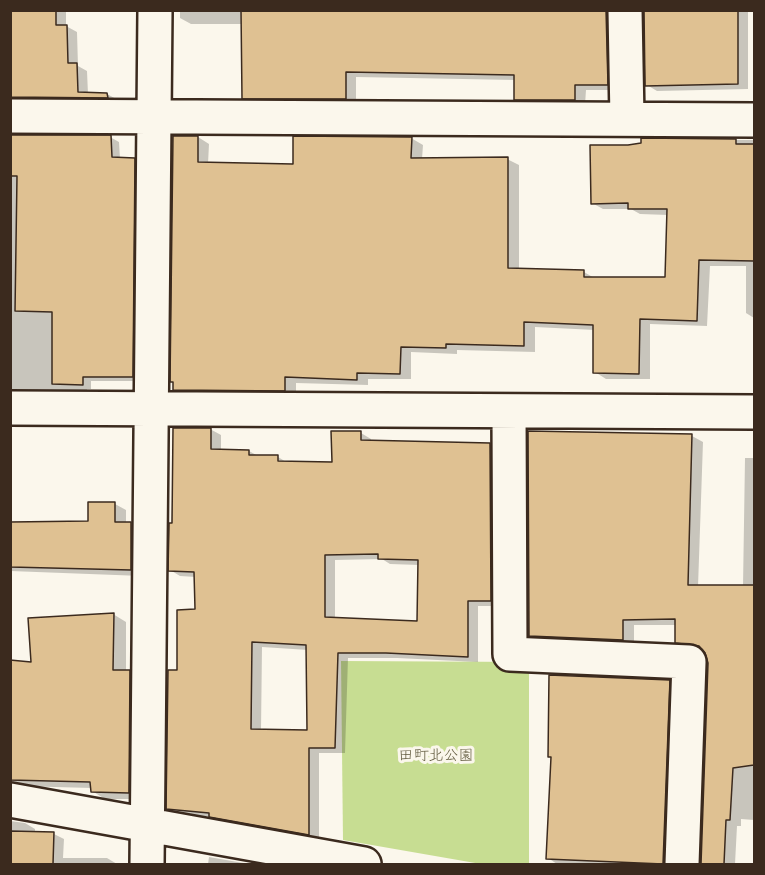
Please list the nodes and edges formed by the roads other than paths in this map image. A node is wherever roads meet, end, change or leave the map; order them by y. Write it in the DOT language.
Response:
graph roads {
  1 [pos="155,10"];
  2 [pos="625,10"];
  3 [pos="10,116"];
  4 [pos="155,117"];
  5 [pos="627,119"];
  6 [pos="754,120"];
  7 [pos="10,408"];
  8 [pos="150,408"];
  9 [pos="509,412"];
  10 [pos="754,412"];
  11 [pos="10,800"];
  12 [pos="147,826"];
  13 [pos="147,864"];
  14 [pos="355,864"];
  15 [pos="682,864"];
  1 -- 4 [label="street"];
  2 -- 5 [label="street"];
  3 -- 4 [label="street"];
  4 -- 5 [label="street"];
  4 -- 8 [label="street"];
  5 -- 6 [label="street"];
  7 -- 8 [label="street"];
  8 -- 9 [label="street"];
  8 -- 12 [label="street"];
  9 -- 10 [label="street"];
  9 -- 15 [label="street"];
  11 -- 12 [label="street"];
  12 -- 13 [label="street"];
  12 -- 14 [label="street"];
}
